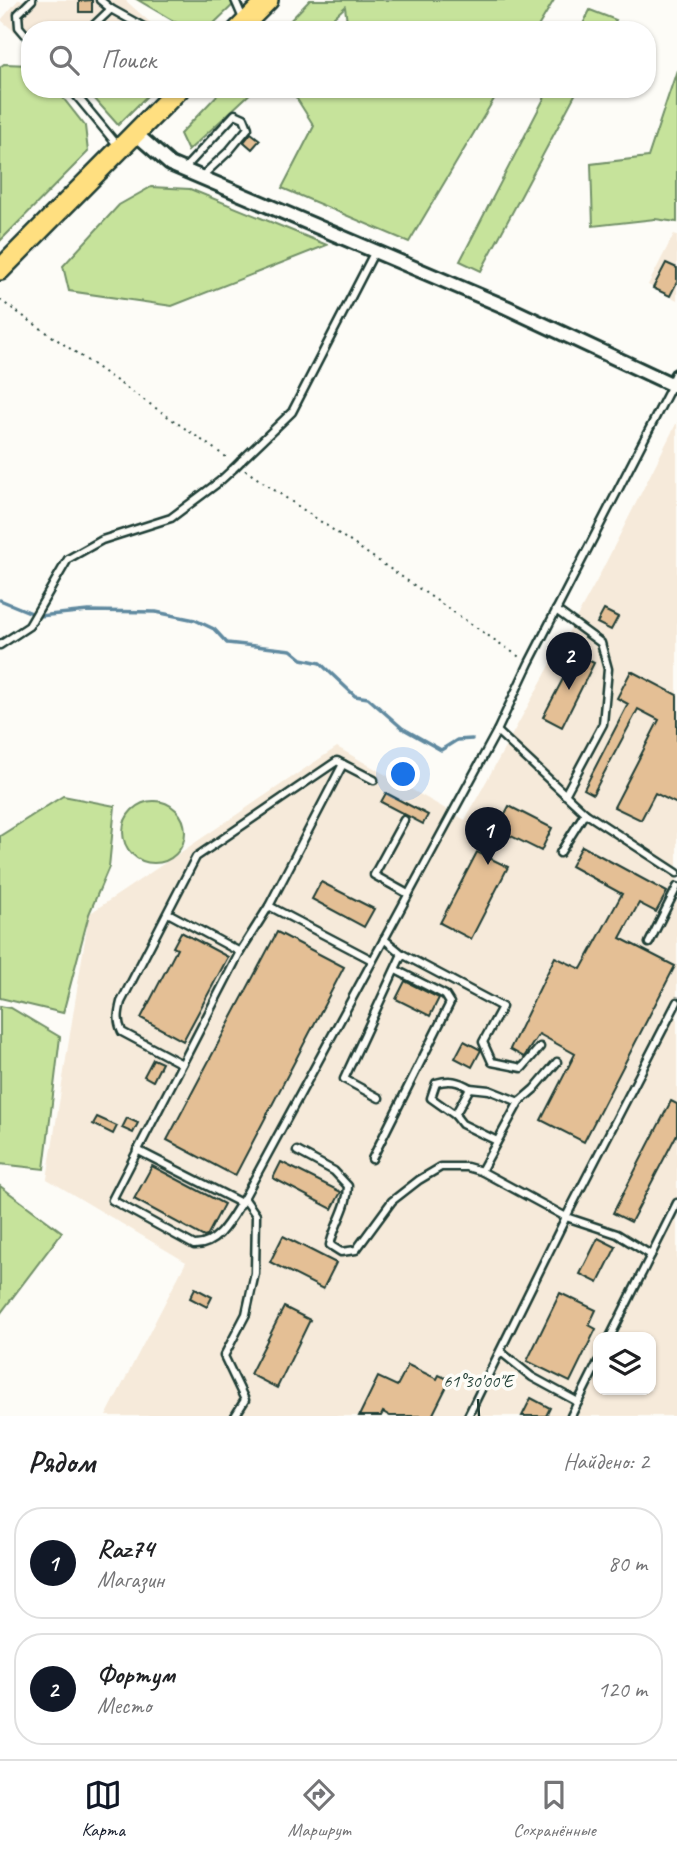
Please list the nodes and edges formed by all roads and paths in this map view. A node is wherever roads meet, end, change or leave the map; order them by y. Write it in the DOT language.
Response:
graph roads {
  1 [pos="32,0"];
  2 [pos="100,0"];
  3 [pos="235,0"];
  4 [pos="268,0"];
  5 [pos="111,9"];
  6 [pos="98,21"];
  7 [pos="133,21"];
  8 [pos="241,21"];
  9 [pos="247,21"];
  10 [pos="21,29"];
  11 [pos="78,98"];
  12 [pos="170,98"];
  13 [pos="135,133"];
  14 [pos="120,149"];
  15 [pos="184,169"];
  16 [pos="201,177"];
  17 [pos="375,251"];
  18 [pos="0,270"];
  19 [pos="0,300"];
  20 [pos="676,383"];
  21 [pos="230,460"];
  22 [pos="241,464"];
  23 [pos="556,610"];
  24 [pos="0,645"];
  25 [pos="528,663"];
  26 [pos="497,732"];
  27 [pos="343,764"];
  28 [pos="374,780"];
  29 [pos="565,795"];
  30 [pos="584,813"];
  31 [pos="404,820"];
  32 [pos="560,853"];
  33 [pos="677,873"];
  34 [pos="677,887"];
  35 [pos="408,894"];
  36 [pos="269,906"];
  37 [pos="167,914"];
  38 [pos="384,939"];
  39 [pos="649,943"];
  40 [pos="240,952"];
  41 [pos="402,954"];
  42 [pos="372,960"];
  43 [pos="396,970"];
  44 [pos="677,1002"];
  45 [pos="540,1047"];
  46 [pos="557,1062"];
  47 [pos="182,1064"];
  48 [pos="470,1088"];
  49 [pos="379,1098"];
  50 [pos="519,1102"];
  51 [pos="455,1115"];
  52 [pos="497,1141"];
  53 [pos="137,1150"];
  54 [pos="297,1151"];
  55 [pos="372,1159"];
  56 [pos="481,1171"];
  57 [pos="242,1201"];
  58 [pos="677,1203"];
  59 [pos="566,1217"];
  60 [pos="651,1255"];
  61 [pos="612,1332"];
  62 [pos="501,1352"];
  63 [pos="593,1372"];
  64 [pos="578,1402"];
  65 [pos="235,1416"];
  66 [pos="468,1416"];
  67 [pos="571,1416"];
  1 -- 10 [label="lane"];
  2 -- 5 [label="lane"];
  3 -- 8 [label="lane"];
  4 -- 9 [label="main road"];
  5 -- 6 [label="lane"];
  5 -- 7 [label="lane"];
  11 -- 14 [label="lane"];
  12 -- 13 [label="main road"];
  13 -- 14 [label="main road"];
  13 -- 15 [label="street"];
  14 -- 18 [label="main road"];
  15 -- 16 [label="street"];
  15 -- 16 [label="lane"];
  16 -- 17 [label="street"];
  17 -- 20 [label="street"];
  17 -- 22 [label="lane"];
  19 -- 21 [label="path"];
  20 -- 23 [label="lane"];
  22 -- 24 [label="lane, bridge"];
  22 -- 25 [label="path"];
  23 -- 25 [label="lane"];
  23 -- 29 [label="lane"];
  25 -- 26 [label="lane"];
  26 -- 29 [label="lane"];
  26 -- 35 [label="lane"];
  27 -- 28 [label="lane"];
  27 -- 36 [label="lane"];
  27 -- 37 [label="lane"];
  29 -- 30 [label="lane"];
  30 -- 32 [label="lane"];
  30 -- 33 [label="lane"];
  31 -- 35 [label="lane"];
  34 -- 39 [label="lane"];
  35 -- 38 [label="lane"];
  36 -- 40 [label="lane"];
  36 -- 42 [label="lane"];
  37 -- 40 [label="lane"];
  37 -- 47 [label="lane"];
  38 -- 41 [label="lane"];
  38 -- 42 [label="lane"];
  40 -- 47 [label="lane"];
  41 -- 43 [label="lane"];
  41 -- 45 [label="lane"];
  42 -- 57 [label="lane"];
  43 -- 49 [label="lane"];
  43 -- 55 [label="lane"];
  44 -- 59 [label="lane"];
  46 -- 50 [label="lane"];
  47 -- 53 [label="lane"];
  48 -- 50 [label="lane"];
  48 -- 51 [label="lane"];
  48 -- 51 [label="lane"];
  50 -- 52 [label="lane"];
  51 -- 52 [label="lane"];
  52 -- 56 [label="lane"];
  53 -- 57 [label="lane"];
  53 -- 57 [label="lane"];
  54 -- 56 [label="lane"];
  56 -- 59 [label="lane"];
  57 -- 65 [label="lane"];
  58 -- 60 [label="lane"];
  59 -- 60 [label="lane"];
  59 -- 62 [label="lane"];
  60 -- 61 [label="lane"];
  62 -- 64 [label="lane"];
  62 -- 66 [label="lane"];
  63 -- 64 [label="lane"];
  64 -- 67 [label="lane"];
}
